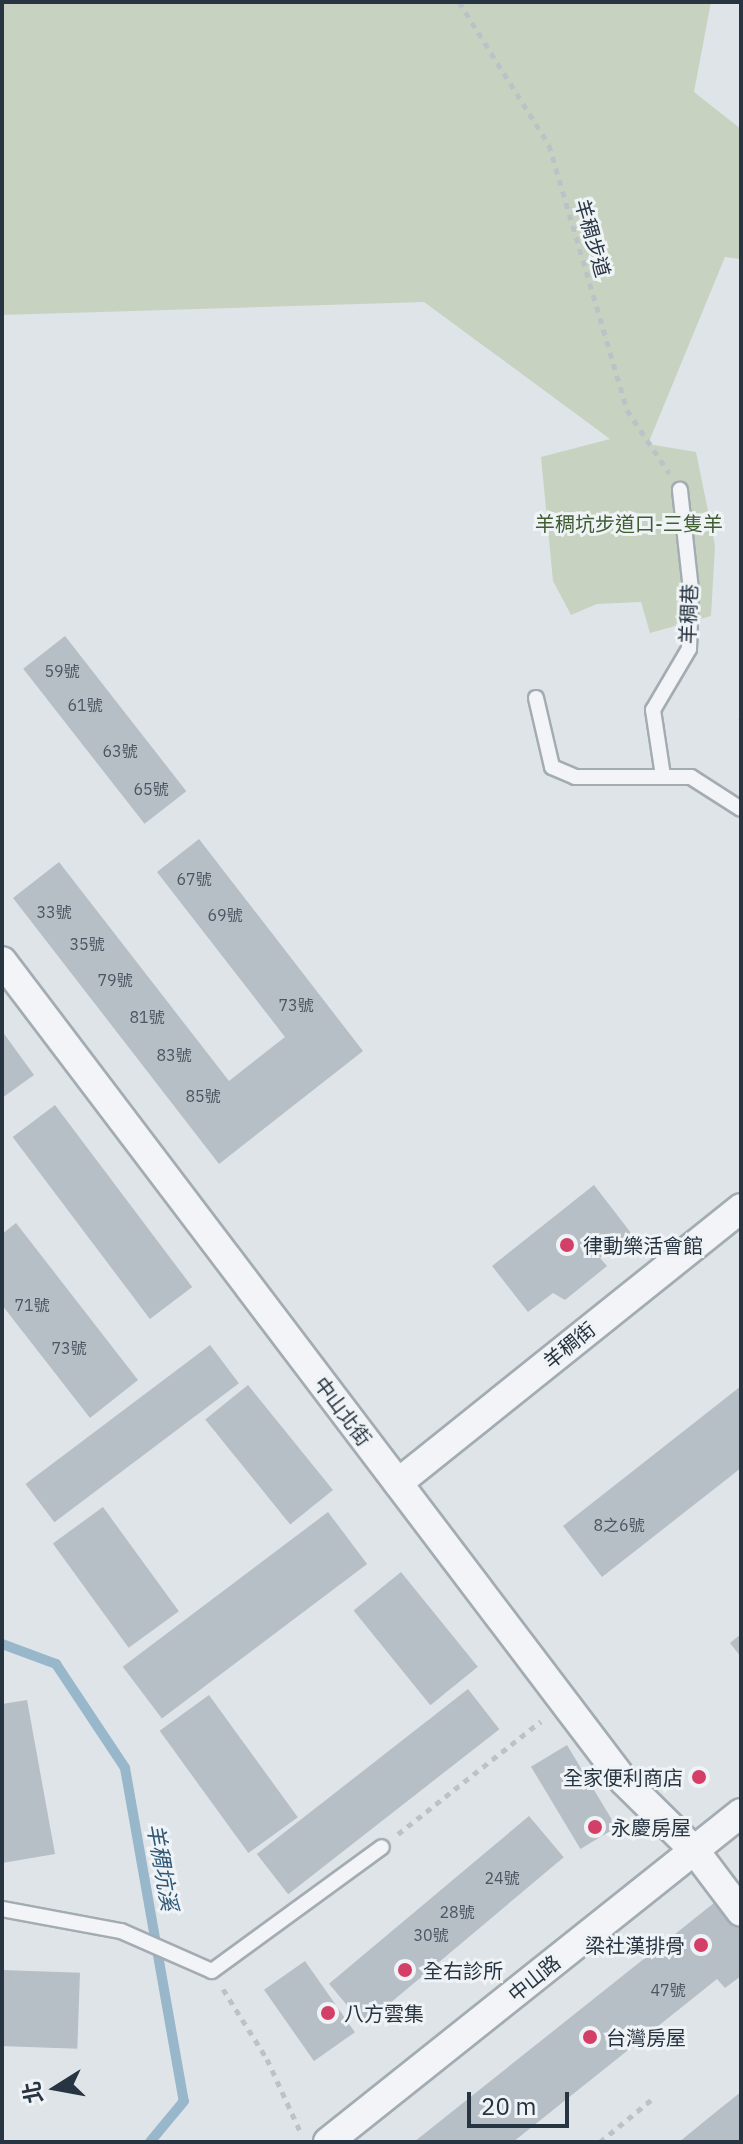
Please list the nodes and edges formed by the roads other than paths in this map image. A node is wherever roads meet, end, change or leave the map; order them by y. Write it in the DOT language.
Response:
graph roads {
  1 [pos="680,490"];
  2 [pos="536,698"];
  3 [pos="663,776"];
  4 [pos="741,809"];
  5 [pos="2,961"];
  6 [pos="741,1208"];
  7 [pos="398,1483"];
  8 [pos="741,1813"];
  9 [pos="382,1847"];
  10 [pos="695,1851"];
  11 [pos="2,1909"];
  12 [pos="741,1912"];
  13 [pos="328,2142"];
  1 -- 3 [label="lane, 羊稠巷"];
  2 -- 3 [label="lane"];
  3 -- 4 [label="lane"];
  5 -- 7 [label="street, 中山北街"];
  6 -- 7 [label="street, 羊稠街"];
  7 -- 10 [label="street, 中山北街"];
  8 -- 10 [label="street, 中山路"];
  9 -- 11 [label="lane"];
  10 -- 12 [label="street, 中山北街"];
  10 -- 13 [label="street, 中山路"];
}
